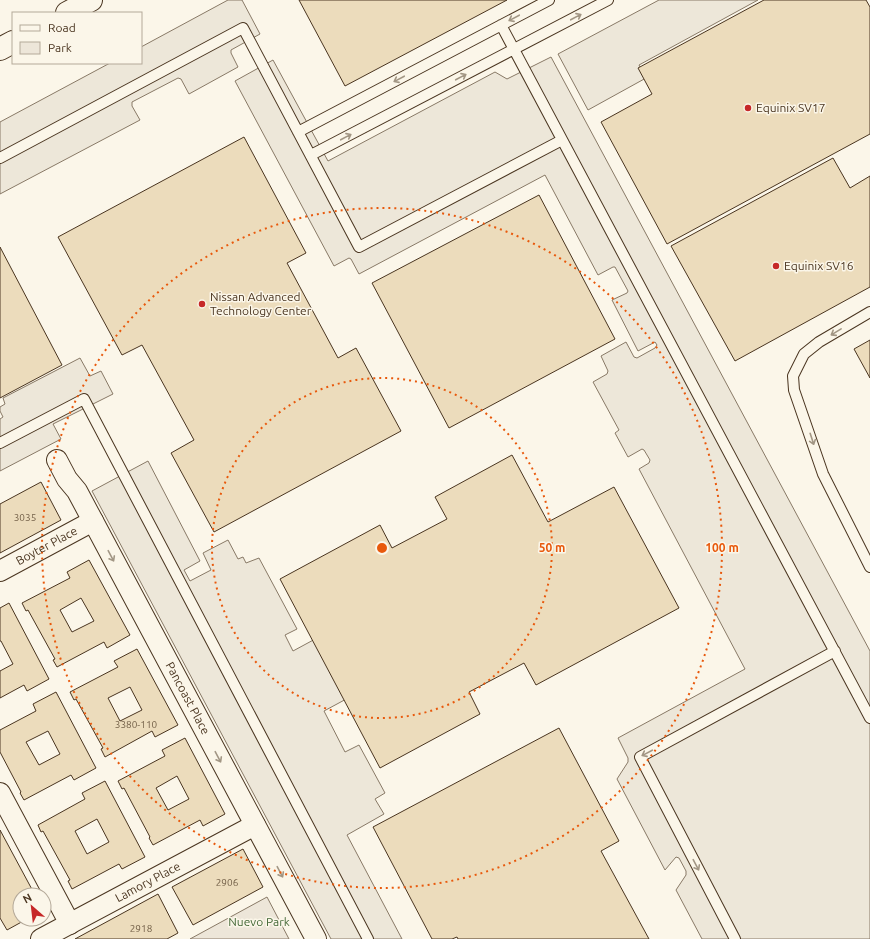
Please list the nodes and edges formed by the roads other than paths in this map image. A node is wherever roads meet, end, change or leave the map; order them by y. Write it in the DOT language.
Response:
graph roads {
  1 [pos="91,0"];
  2 [pos="549,0"];
  3 [pos="608,0"];
  4 [pos="69,12"];
  5 [pos="501,25"];
  6 [pos="12,43"];
  7 [pos="0,49"];
  8 [pos="514,50"];
  9 [pos="298,132"];
  10 [pos="562,140"];
  11 [pos="311,155"];
  12 [pos="0,158"];
  13 [pos="870,312"];
  14 [pos="0,443"];
  15 [pos="57,460"];
  16 [pos="93,521"];
  17 [pos="870,567"];
  18 [pos="0,571"];
  19 [pos="835,651"];
  20 [pos="870,718"];
  21 [pos="0,793"];
  22 [pos="255,825"];
  23 [pos="70,924"];
  24 [pos="41,939"];
  25 [pos="316,939"];
  26 [pos="368,939"];
  27 [pos="735,939"];
  1 -- 4 [label="highway"];
  2 -- 5 [label="lane, one-way"];
  8 -- 3 [label="lane, one-way"];
  5 -- 8 [label="lane"];
  5 -- 9 [label="lane, one-way"];
  6 -- 7 [label="highway"];
  8 -- 10 [label="lane"];
  11 -- 8 [label="lane, one-way"];
  9 -- 11 [label="lane"];
  9 -- 12 [label="lane"];
  10 -- 11 [label="lane"];
  10 -- 19 [label="lane"];
  13 -- 17 [label="lane, one-way"];
  14 -- 26 [label="lane"];
  15 -- 16 [label="street, Pancoast Place"];
  16 -- 18 [label="street, Boyter Place"];
  16 -- 22 [label="street, Pancoast Place, one-way"];
  19 -- 20 [label="lane"];
  19 -- 27 [label="lane, one-way"];
  21 -- 23 [label="street"];
  22 -- 23 [label="street, Lamory Place"];
  22 -- 25 [label="street, Pancoast Place, one-way"];
  23 -- 24 [label="street, Lamory Place"];
}
